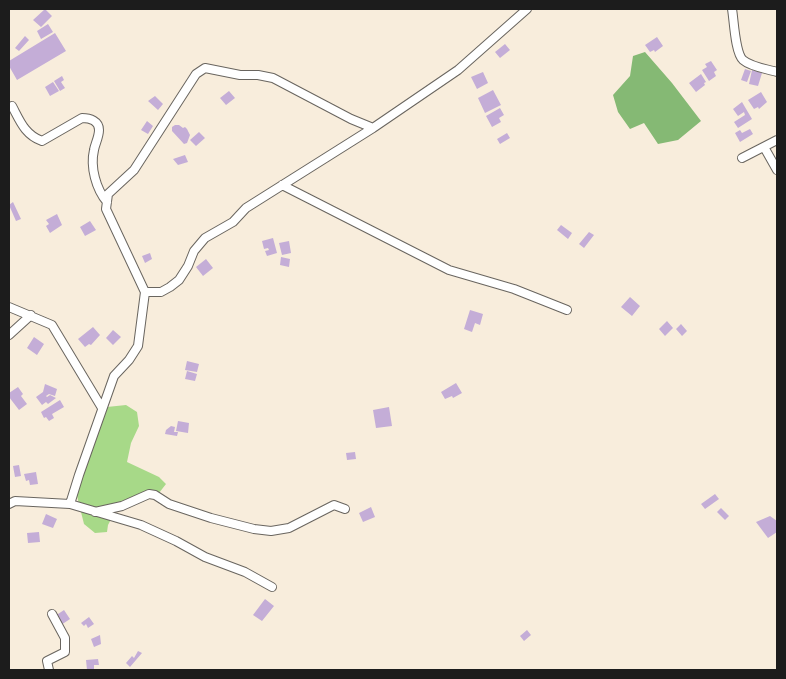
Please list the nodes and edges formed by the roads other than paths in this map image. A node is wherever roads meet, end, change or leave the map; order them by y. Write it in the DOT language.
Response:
graph roads {
  1 [pos="527,9"];
  2 [pos="732,9"];
  3 [pos="777,72"];
  4 [pos="12,106"];
  5 [pos="373,128"];
  6 [pos="777,140"];
  7 [pos="764,147"];
  8 [pos="742,158"];
  9 [pos="777,170"];
  10 [pos="282,185"];
  11 [pos="107,202"];
  12 [pos="145,292"];
  13 [pos="9,307"];
  14 [pos="567,310"];
  15 [pos="31,315"];
  16 [pos="9,335"];
  17 [pos="102,408"];
  18 [pos="9,504"];
  19 [pos="70,504"];
  20 [pos="345,509"];
  21 [pos="95,512"];
  22 [pos="272,587"];
  23 [pos="52,614"];
  24 [pos="50,670"];
  1 -- 5 [label="street"];
  2 -- 3 [label="street"];
  4 -- 11 [label="street"];
  5 -- 10 [label="street"];
  5 -- 11 [label="street"];
  6 -- 7 [label="street"];
  7 -- 8 [label="street"];
  7 -- 9 [label="street"];
  10 -- 12 [label="street"];
  10 -- 14 [label="street"];
  11 -- 12 [label="street"];
  12 -- 17 [label="street"];
  13 -- 15 [label="street"];
  15 -- 16 [label="street"];
  15 -- 17 [label="street"];
  17 -- 19 [label="street"];
  18 -- 19 [label="street"];
  19 -- 21 [label="street"];
  20 -- 21 [label="street"];
  21 -- 22 [label="street"];
  23 -- 24 [label="street"];
}
